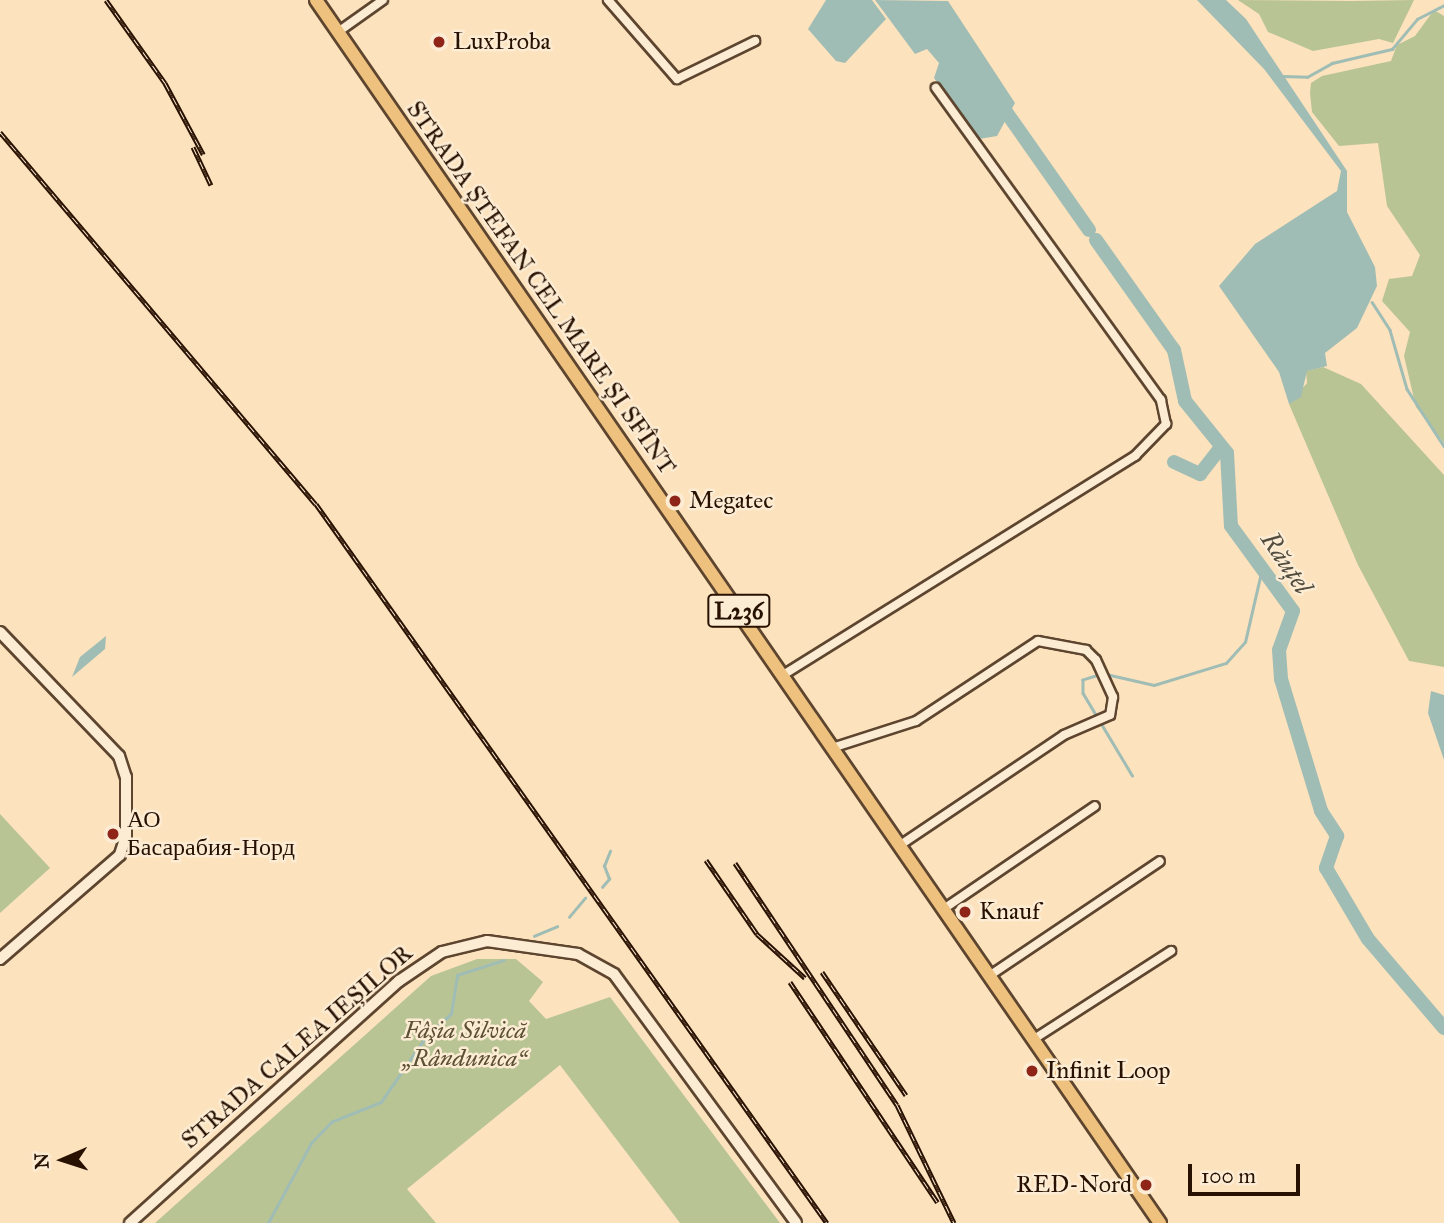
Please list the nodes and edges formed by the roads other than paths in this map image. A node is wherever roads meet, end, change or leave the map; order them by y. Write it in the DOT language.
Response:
graph roads {
  1 [pos="316,0"];
  2 [pos="383,0"];
  3 [pos="608,0"];
  4 [pos="338,32"];
  5 [pos="755,41"];
  6 [pos="936,88"];
  7 [pos="0,632"];
  8 [pos="783,674"];
  9 [pos="835,747"];
  10 [pos="1095,806"];
  11 [pos="902,844"];
  12 [pos="1160,861"];
  13 [pos="945,908"];
  14 [pos="1171,950"];
  15 [pos="0,959"];
  16 [pos="992,974"];
  17 [pos="1034,1039"];
  18 [pos="130,1223"];
  19 [pos="796,1223"];
  20 [pos="1160,1223"];
  1 -- 4 [label="main road, STRADA ȘTEFAN CEL MARE ȘI SFÎNT / L236"];
  2 -- 4 [label="street"];
  3 -- 5 [label="street"];
  4 -- 8 [label="main road, STRADA ȘTEFAN CEL MARE ȘI SFÎNT / L236"];
  6 -- 8 [label="street"];
  7 -- 15 [label="street"];
  8 -- 9 [label="main road, STRADA ȘTEFAN CEL MARE ȘI SFÎNT / L236"];
  9 -- 11 [label="main road, STRADA ȘTEFAN CEL MARE ȘI SFÎNT / L236"];
  9 -- 11 [label="street"];
  10 -- 13 [label="street"];
  11 -- 13 [label="main road, STRADA ȘTEFAN CEL MARE ȘI SFÎNT / L236"];
  12 -- 16 [label="street"];
  13 -- 16 [label="main road, STRADA ȘTEFAN CEL MARE ȘI SFÎNT / L236"];
  14 -- 17 [label="street"];
  16 -- 17 [label="main road, STRADA ȘTEFAN CEL MARE ȘI SFÎNT / L236"];
  17 -- 20 [label="main road, STRADA ȘTEFAN CEL MARE ȘI SFÎNT / L236"];
  18 -- 19 [label="street, STRADA CALEA IEȘILOR"];
}
